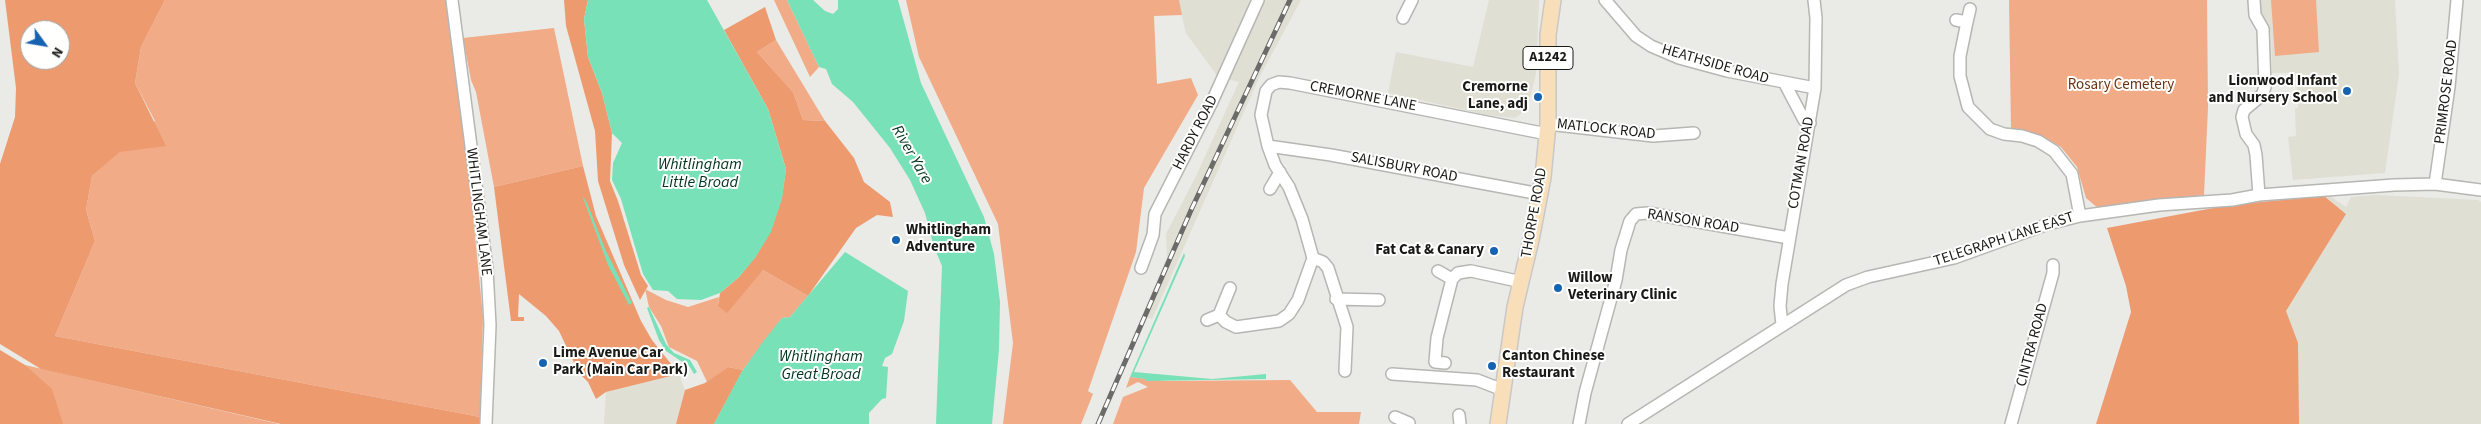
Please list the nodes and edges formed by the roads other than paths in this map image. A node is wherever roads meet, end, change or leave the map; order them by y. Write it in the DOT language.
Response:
graph roads {
  1 [pos="452,0"];
  2 [pos="1258,0"];
  3 [pos="1412,0"];
  4 [pos="1552,0"];
  5 [pos="1605,0"];
  6 [pos="1814,0"];
  7 [pos="2254,0"];
  8 [pos="2457,0"];
  9 [pos="1970,9"];
  10 [pos="1403,18"];
  11 [pos="1785,84"];
  12 [pos="1815,88"];
  13 [pos="1810,123"];
  14 [pos="1548,129"];
  15 [pos="1694,133"];
  16 [pos="1268,146"];
  17 [pos="1280,172"];
  18 [pos="2435,184"];
  19 [pos="1270,188"];
  20 [pos="2481,190"];
  21 [pos="1540,194"];
  22 [pos="2259,195"];
  23 [pos="2080,216"];
  24 [pos="1789,238"];
  25 [pos="1313,258"];
  26 [pos="2053,265"];
  27 [pos="1141,268"];
  28 [pos="1438,270"];
  29 [pos="1452,279"];
  30 [pos="1522,282"];
  31 [pos="1230,288"];
  32 [pos="1336,299"];
  33 [pos="1379,300"];
  34 [pos="1219,316"];
  35 [pos="1207,320"];
  36 [pos="1782,325"];
  37 [pos="1445,363"];
  38 [pos="1345,371"];
  39 [pos="1392,374"];
  40 [pos="1503,390"];
  41 [pos="1395,417"];
  42 [pos="486,424"];
  43 [pos="1412,424"];
  44 [pos="1498,424"];
  45 [pos="1579,424"];
  46 [pos="1628,424"];
  47 [pos="2011,424"];
  1 -- 42 [label="street, WHITLINGHAM LANE"];
  2 -- 27 [label="street, HARDY ROAD"];
  3 -- 10 [label="street"];
  4 -- 14 [label="main road, THORPE ROAD / A1242"];
  5 -- 11 [label="street, HEATHSIDE ROAD"];
  6 -- 12 [label="street, COTMAN ROAD"];
  7 -- 22 [label="street"];
  8 -- 18 [label="street, PRIMROSE ROAD"];
  9 -- 23 [label="street"];
  11 -- 12 [label="street, HEATHSIDE ROAD"];
  11 -- 13 [label="street, HEATHSIDE ROAD"];
  12 -- 13 [label="street, COTMAN ROAD"];
  13 -- 24 [label="street, COTMAN ROAD"];
  14 -- 15 [label="street, MATLOCK ROAD"];
  14 -- 16 [label="street, CREMORNE LANE"];
  14 -- 21 [label="main road, THORPE ROAD / A1242"];
  16 -- 17 [label="street, CREMORNE LANE"];
  16 -- 21 [label="street, SALISBURY ROAD"];
  17 -- 19 [label="street"];
  17 -- 25 [label="street, CREMORNE LANE"];
  18 -- 20 [label="street, TELEGRAPH LANE EAST"];
  18 -- 22 [label="street, TELEGRAPH LANE EAST"];
  21 -- 30 [label="main road, THORPE ROAD / A1242"];
  22 -- 23 [label="street, TELEGRAPH LANE EAST"];
  23 -- 36 [label="street, TELEGRAPH LANE EAST"];
  24 -- 36 [label="street, COTMAN ROAD"];
  24 -- 45 [label="street, RANSON ROAD"];
  25 -- 32 [label="street, CREMORNE LANE"];
  25 -- 34 [label="street"];
  26 -- 47 [label="street, CINTRA ROAD"];
  28 -- 29 [label="street"];
  29 -- 30 [label="street"];
  29 -- 37 [label="street"];
  30 -- 40 [label="main road, THORPE ROAD / A1242"];
  31 -- 34 [label="street"];
  32 -- 33 [label="street"];
  32 -- 38 [label="street, CREMORNE LANE"];
  34 -- 35 [label="street"];
  36 -- 46 [label="street, TELEGRAPH LANE EAST"];
  39 -- 40 [label="street"];
  40 -- 44 [label="main road, THORPE ROAD / A1242"];
  41 -- 43 [label="street"];
}
